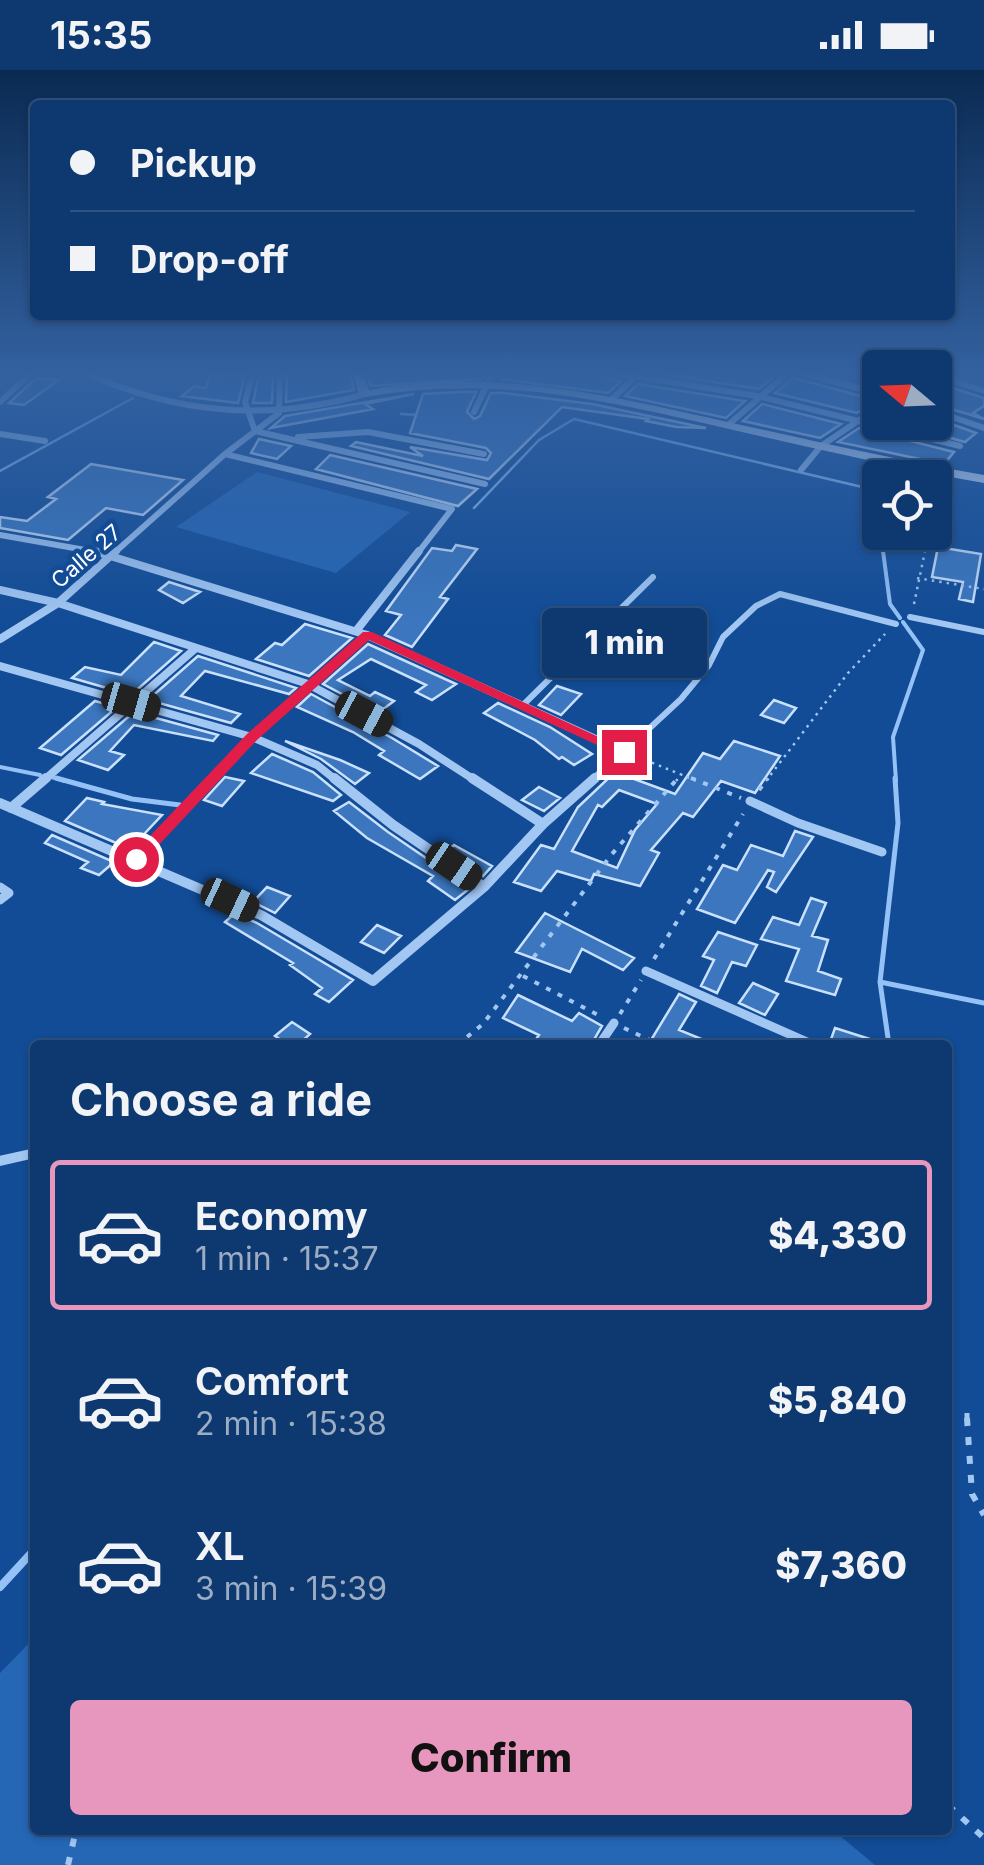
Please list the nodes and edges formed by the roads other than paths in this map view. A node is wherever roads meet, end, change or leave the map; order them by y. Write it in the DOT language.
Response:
graph roads {
  1 [pos="223,456"];
  2 [pos="232,456"];
  3 [pos="367,456"];
  4 [pos="813,456"];
  5 [pos="868,456"];
  6 [pos="802,470"];
  7 [pos="984,479"];
  8 [pos="486,484"];
  9 [pos="0,535"];
  10 [pos="115,555"];
  11 [pos="653,578"];
  12 [pos="0,590"];
  13 [pos="58,603"];
  14 [pos="910,616"];
  15 [pos="896,624"];
  16 [pos="603,627"];
  17 [pos="356,632"];
  18 [pos="984,632"];
  19 [pos="367,635"];
  20 [pos="0,639"];
  21 [pos="196,648"];
  22 [pos="0,666"];
  23 [pos="706,668"];
  24 [pos="308,684"];
  25 [pos="131,702"];
  26 [pos="522,706"];
  27 [pos="252,737"];
  28 [pos="624,752"];
  29 [pos="750,802"];
  30 [pos="0,803"];
  31 [pos="12,808"];
  32 [pos="543,824"];
  33 [pos="882,852"];
  34 [pos="136,859"];
  35 [pos="484,887"];
  36 [pos="0,888"];
  37 [pos="0,900"];
  38 [pos="646,971"];
  39 [pos="614,1024"];
  40 [pos="603,1040"];
  41 [pos="802,1040"];
  42 [pos="30,1155"];
  43 [pos="0,1161"];
  1 -- 10 [label="street, Calle 27"];
  2 -- 17 [label="street"];
  3 -- 8 [label="street"];
  4 -- 6 [label="street"];
  5 -- 7 [label="main road"];
  9 -- 10 [label="street"];
  10 -- 13 [label="street, Calle 27"];
  10 -- 17 [label="street"];
  11 -- 16 [label="street"];
  12 -- 13 [label="street"];
  13 -- 20 [label="street, Calle 27"];
  13 -- 21 [label="street"];
  14 -- 18 [label="street"];
  15 -- 23 [label="street"];
  16 -- 23 [label="street"];
  16 -- 26 [label="street"];
  17 -- 19 [label="street"];
  19 -- 24 [label="street"];
  19 -- 26 [label="street"];
  21 -- 24 [label="street"];
  21 -- 25 [label="street"];
  22 -- 25 [label="street"];
  23 -- 28 [label="street"];
  24 -- 27 [label="street"];
  24 -- 32 [label="street"];
  25 -- 27 [label="street"];
  25 -- 31 [label="street"];
  26 -- 28 [label="street"];
  27 -- 34 [label="street"];
  27 -- 35 [label="street"];
  28 -- 32 [label="street"];
  29 -- 33 [label="street"];
  30 -- 31 [label="street"];
  31 -- 34 [label="street"];
  32 -- 35 [label="street"];
  34 -- 35 [label="street"];
  36 -- 37 [label="street"];
  38 -- 41 [label="street"];
  39 -- 40 [label="street"];
  42 -- 43 [label="street"];
}
